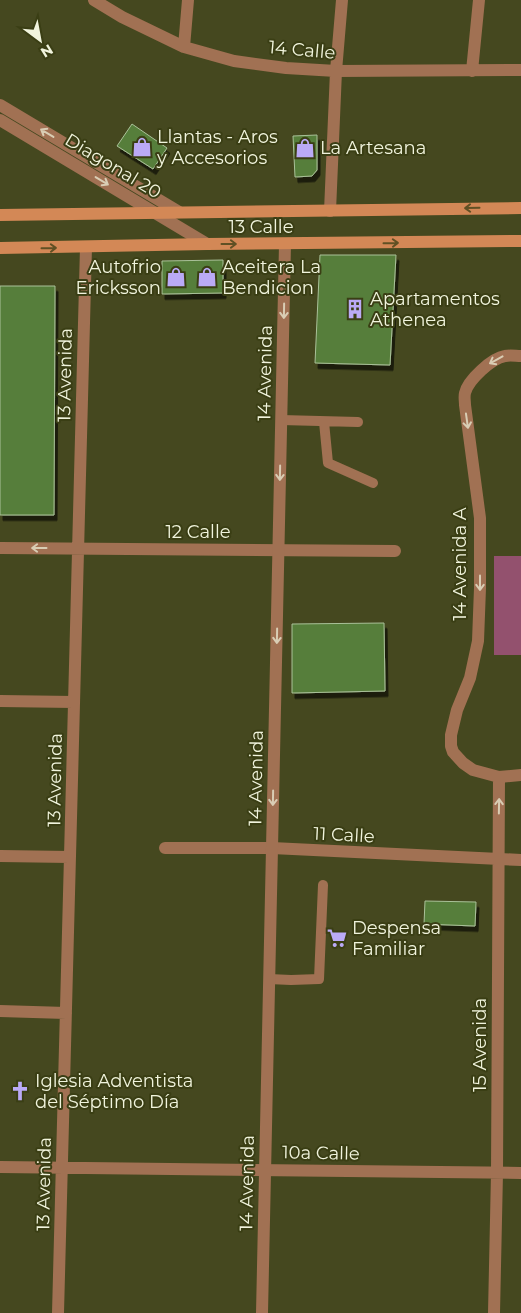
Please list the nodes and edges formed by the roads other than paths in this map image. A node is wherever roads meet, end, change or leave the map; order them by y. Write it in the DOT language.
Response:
graph roads {
  1 [pos="94,0"];
  2 [pos="188,0"];
  3 [pos="342,0"];
  4 [pos="479,0"];
  5 [pos="184,47"];
  6 [pos="521,70"];
  7 [pos="472,71"];
  8 [pos="336,72"];
  9 [pos="0,105"];
  10 [pos="0,120"];
  11 [pos="521,208"];
  12 [pos="330,211"];
  13 [pos="156,212"];
  14 [pos="179,212"];
  15 [pos="0,215"];
  16 [pos="521,241"];
  17 [pos="207,244"];
  18 [pos="285,244"];
  19 [pos="86,247"];
  20 [pos="0,248"];
  21 [pos="521,356"];
  22 [pos="281,420"];
  23 [pos="324,422"];
  24 [pos="358,422"];
  25 [pos="373,483"];
  26 [pos="0,548"];
  27 [pos="78,548"];
  28 [pos="278,550"];
  29 [pos="395,551"];
  30 [pos="0,701"];
  31 [pos="74,702"];
  32 [pos="521,775"];
  33 [pos="499,777"];
  34 [pos="165,848"];
  35 [pos="272,848"];
  36 [pos="0,856"];
  37 [pos="70,857"];
  38 [pos="498,860"];
  39 [pos="521,860"];
  40 [pos="323,885"];
  41 [pos="269,979"];
  42 [pos="0,1011"];
  43 [pos="66,1013"];
  44 [pos="0,1167"];
  45 [pos="62,1168"];
  46 [pos="265,1170"];
  47 [pos="497,1173"];
  48 [pos="521,1173"];
  49 [pos="58,1313"];
  50 [pos="262,1313"];
  51 [pos="494,1313"];
  1 -- 5 [label="street, 14 Calle"];
  2 -- 5 [label="street"];
  3 -- 8 [label="street"];
  4 -- 7 [label="street"];
  5 -- 8 [label="street, 14 Calle"];
  6 -- 7 [label="street, 14 Calle"];
  7 -- 8 [label="street, 14 Calle"];
  8 -- 12 [label="street"];
  14 -- 9 [label="street, Diagonal 20, one-way"];
  10 -- 13 [label="street, Diagonal 20, one-way"];
  11 -- 12 [label="main road, 13 Calle, one-way"];
  12 -- 14 [label="main road, 13 Calle"];
  13 -- 14 [label="main road, 13 Calle"];
  13 -- 15 [label="main road, 13 Calle"];
  13 -- 17 [label="street, Diagonal 20"];
  18 -- 16 [label="main road, 13 Calle, one-way"];
  17 -- 18 [label="main road, 13 Calle, one-way"];
  17 -- 19 [label="main road, 13 Calle"];
  18 -- 22 [label="street, 14 Avenida, one-way"];
  20 -- 19 [label="main road, 13 Calle, one-way"];
  19 -- 27 [label="street, 13 Avenida"];
  21 -- 33 [label="street, 14 Avenida A, one-way"];
  22 -- 23 [label="lane"];
  22 -- 28 [label="street, 14 Avenida, one-way"];
  23 -- 24 [label="lane"];
  23 -- 25 [label="lane"];
  27 -- 26 [label="street, 12 Calle, one-way"];
  27 -- 28 [label="street, 12 Calle"];
  27 -- 31 [label="street, 13 Avenida"];
  28 -- 29 [label="street, 12 Calle"];
  28 -- 35 [label="street, 14 Avenida, one-way"];
  30 -- 31 [label="street"];
  31 -- 37 [label="street, 13 Avenida"];
  32 -- 33 [label="street"];
  38 -- 33 [label="street, 15 Avenida, one-way"];
  34 -- 35 [label="street, 11 Calle"];
  35 -- 38 [label="street, 11 Calle"];
  35 -- 41 [label="street, 14 Avenida"];
  36 -- 37 [label="street"];
  37 -- 43 [label="street, 13 Avenida"];
  38 -- 39 [label="street, 11 Calle"];
  38 -- 47 [label="street, 15 Avenida"];
  40 -- 41 [label="lane"];
  41 -- 46 [label="street, 14 Avenida"];
  42 -- 43 [label="street"];
  43 -- 45 [label="street, 13 Avenida"];
  44 -- 45 [label="street, 10a Calle"];
  45 -- 46 [label="street, 10a Calle"];
  45 -- 49 [label="street, 13 Avenida"];
  46 -- 47 [label="street, 10a Calle"];
  46 -- 50 [label="street, 14 Avenida"];
  47 -- 48 [label="street, 10a Calle"];
  47 -- 51 [label="street, 15 Avenida"];
}
